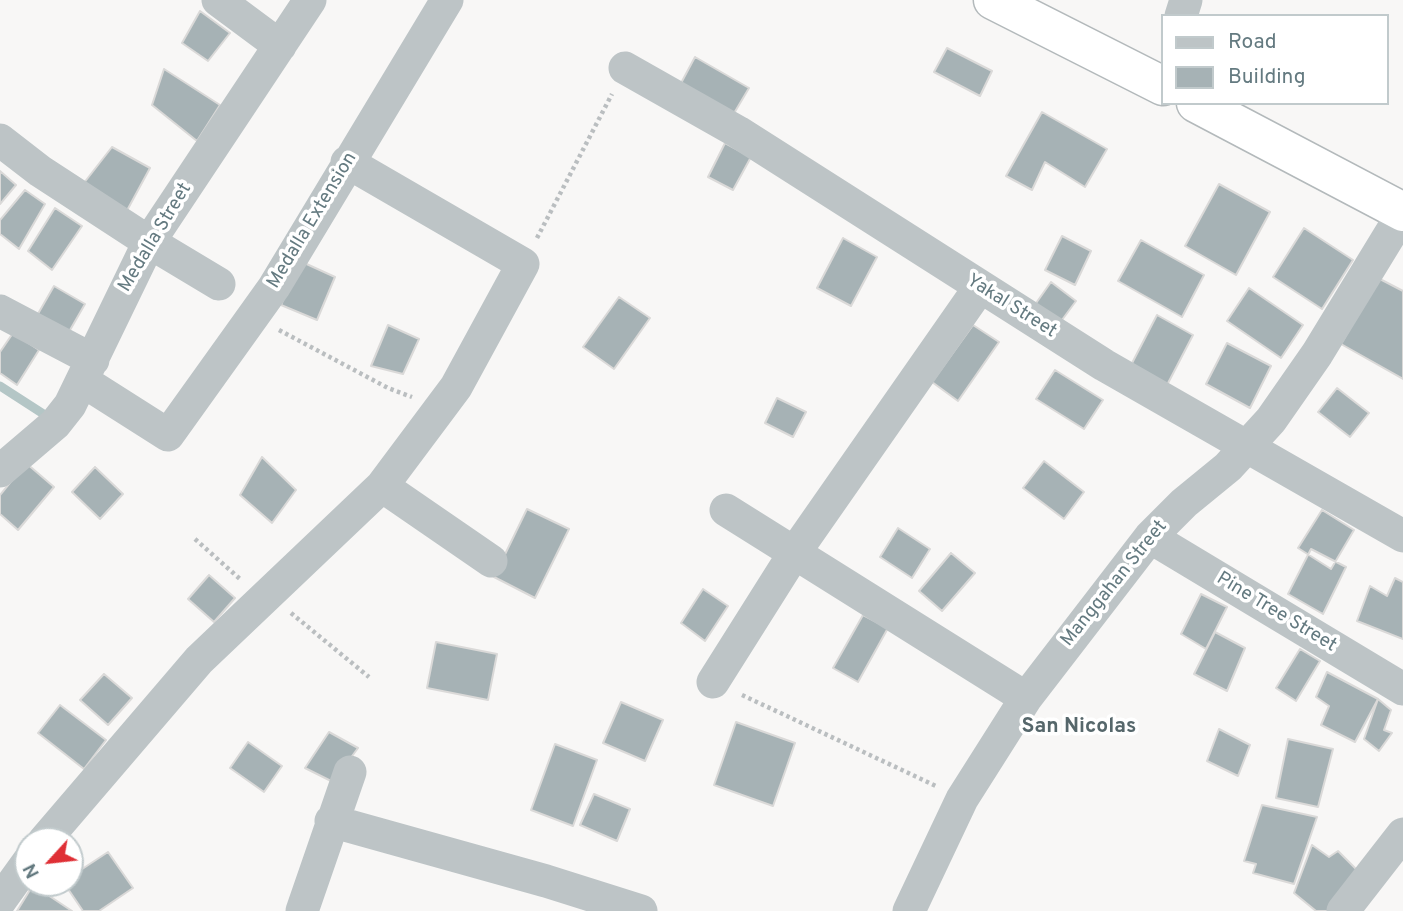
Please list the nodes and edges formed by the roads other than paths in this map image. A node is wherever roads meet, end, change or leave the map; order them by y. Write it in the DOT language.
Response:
graph roads {
  1 [pos="218,0"];
  2 [pos="310,0"];
  3 [pos="447,0"];
  4 [pos="993,0"];
  5 [pos="280,46"];
  6 [pos="625,68"];
  7 [pos="1161,79"];
  8 [pos="1200,105"];
  9 [pos="0,140"];
  10 [pos="347,162"];
  11 [pos="1403,212"];
  12 [pos="149,242"];
  13 [pos="219,284"];
  14 [pos="980,288"];
  15 [pos="0,311"];
  16 [pos="88,371"];
  17 [pos="1248,448"];
  18 [pos="0,471"];
  19 [pos="382,486"];
  20 [pos="726,510"];
  21 [pos="1150,537"];
  22 [pos="1403,537"];
  23 [pos="794,552"];
  24 [pos="491,561"];
  25 [pos="713,682"];
  26 [pos="1403,689"];
  27 [pos="1026,698"];
  28 [pos="350,772"];
  29 [pos="331,821"];
  30 [pos="56,827"];
  31 [pos="1403,834"];
  32 [pos="14,882"];
  33 [pos="0,901"];
  34 [pos="302,911"];
  35 [pos="640,911"];
  36 [pos="909,911"];
  37 [pos="1343,911"];
  1 -- 5 [label="street"];
  2 -- 5 [label="street, Medalla Street"];
  3 -- 10 [label="street, Medalla Extension"];
  4 -- 7 [label="highway"];
  5 -- 12 [label="street, Medalla Street"];
  6 -- 14 [label="street, Yakal Street"];
  8 -- 11 [label="highway"];
  9 -- 12 [label="street"];
  10 -- 16 [label="street, Medalla Extension"];
  10 -- 19 [label="street"];
  11 -- 17 [label="street, Manggahan Street"];
  12 -- 13 [label="street"];
  12 -- 16 [label="street, Medalla Street"];
  14 -- 17 [label="street, Yakal Street"];
  14 -- 23 [label="street"];
  15 -- 16 [label="street"];
  16 -- 18 [label="street, Medalla Street"];
  17 -- 21 [label="street, Manggahan Street"];
  17 -- 22 [label="street, Yakal Street"];
  19 -- 24 [label="street"];
  19 -- 30 [label="street"];
  20 -- 23 [label="street"];
  21 -- 26 [label="street, Pine Tree Street"];
  21 -- 27 [label="street, Manggahan Street"];
  23 -- 25 [label="street"];
  23 -- 27 [label="street"];
  27 -- 36 [label="street, Manggahan Street"];
  28 -- 29 [label="street"];
  29 -- 34 [label="street"];
  29 -- 35 [label="street"];
  31 -- 37 [label="street"];
  32 -- 33 [label="street"];
}
